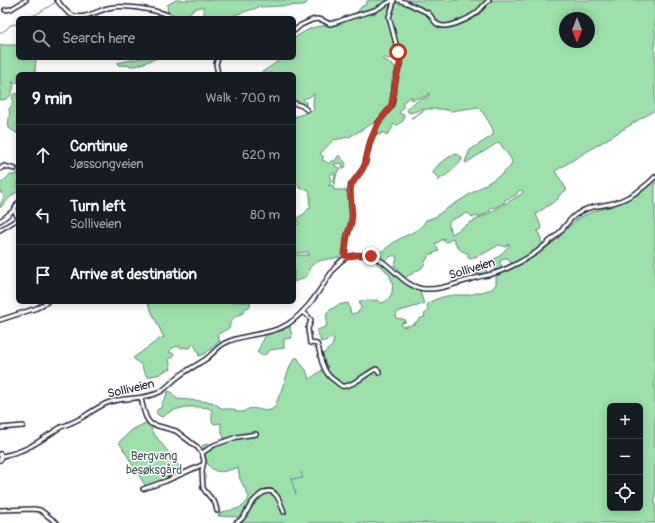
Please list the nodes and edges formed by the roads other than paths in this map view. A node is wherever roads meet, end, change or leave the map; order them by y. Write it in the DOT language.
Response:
graph roads {
  1 [pos="26,0"];
  2 [pos="388,0"];
  3 [pos="394,0"];
  4 [pos="398,0"];
  5 [pos="489,0"];
  6 [pos="58,1"];
  7 [pos="387,4"];
  8 [pos="5,10"];
  9 [pos="76,16"];
  10 [pos="82,16"];
  11 [pos="169,16"];
  12 [pos="296,30"];
  13 [pos="217,60"];
  14 [pos="218,72"];
  15 [pos="296,104"];
  16 [pos="307,110"];
  17 [pos="0,169"];
  18 [pos="15,169"];
  19 [pos="655,177"];
  20 [pos="16,206"];
  21 [pos="14,210"];
  22 [pos="16,214"];
  23 [pos="16,219"];
  24 [pos="0,221"];
  25 [pos="0,230"];
  26 [pos="346,257"];
  27 [pos="44,304"];
  28 [pos="302,312"];
  29 [pos="0,320"];
  30 [pos="379,373"];
  31 [pos="141,398"];
  32 [pos="23,426"];
  33 [pos="0,428"];
  34 [pos="256,434"];
  35 [pos="202,452"];
  36 [pos="1,457"];
  37 [pos="202,465"];
  38 [pos="143,489"];
  39 [pos="0,510"];
  40 [pos="217,511"];
  41 [pos="284,512"];
  42 [pos="58,523"];
  43 [pos="236,523"];
  1 -- 8 [label="street"];
  2 -- 7 [label="street"];
  3 -- 7 [label="street"];
  3 -- 26 [label="street"];
  4 -- 5 [label="street"];
  6 -- 9 [label="street"];
  7 -- 12 [label="street"];
  10 -- 11 [label="street"];
  13 -- 14 [label="street"];
  15 -- 16 [label="street"];
  17 -- 18 [label="street"];
  19 -- 26 [label="street, Solliveien"];
  20 -- 21 [label="street"];
  21 -- 22 [label="street"];
  21 -- 24 [label="street"];
  23 -- 25 [label="street"];
  26 -- 28 [label="street, Solliveien"];
  27 -- 29 [label="street"];
  28 -- 30 [label="street"];
  28 -- 31 [label="street, Solliveien"];
  31 -- 35 [label="street"];
  31 -- 36 [label="street, Solliveien"];
  32 -- 33 [label="street"];
  34 -- 35 [label="street"];
  35 -- 37 [label="street"];
  37 -- 38 [label="street"];
  37 -- 40 [label="street"];
  39 -- 42 [label="street"];
  41 -- 43 [label="street"];
}
